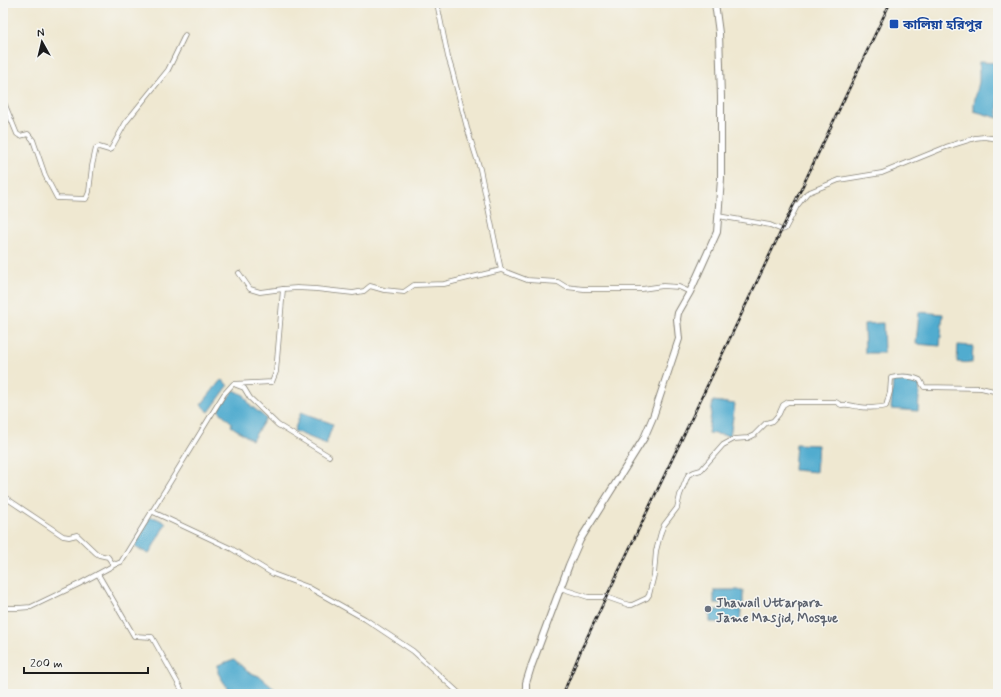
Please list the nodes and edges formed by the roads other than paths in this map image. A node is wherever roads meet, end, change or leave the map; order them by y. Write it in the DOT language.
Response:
graph roads {
  1 [pos="441,3"];
  2 [pos="474,3"];
  3 [pos="478,3"];
  4 [pos="715,3"];
  5 [pos="185,36"];
  6 [pos="3,100"];
  7 [pos="998,139"];
  8 [pos="718,216"];
  9 [pos="501,270"];
  10 [pos="239,273"];
  11 [pos="283,289"];
  12 [pos="690,292"];
  13 [pos="233,384"];
  14 [pos="998,392"];
  15 [pos="329,456"];
  16 [pos="3,496"];
  17 [pos="151,511"];
  18 [pos="116,564"];
  19 [pos="98,574"];
  20 [pos="560,588"];
  21 [pos="3,608"];
  22 [pos="184,694"];
  23 [pos="460,694"];
  24 [pos="526,694"];
  1 -- 9 [label="street"];
  2 -- 3 [label="street"];
  4 -- 8 [label="main road"];
  5 -- 6 [label="street"];
  7 -- 8 [label="street"];
  8 -- 12 [label="main road"];
  9 -- 11 [label="street"];
  9 -- 12 [label="street"];
  10 -- 11 [label="street"];
  11 -- 13 [label="street"];
  12 -- 20 [label="main road"];
  13 -- 15 [label="street"];
  13 -- 17 [label="street"];
  14 -- 20 [label="street"];
  16 -- 18 [label="street"];
  17 -- 18 [label="street"];
  17 -- 23 [label="street"];
  18 -- 19 [label="street"];
  19 -- 21 [label="street"];
  19 -- 22 [label="street"];
  20 -- 24 [label="main road"];
}
